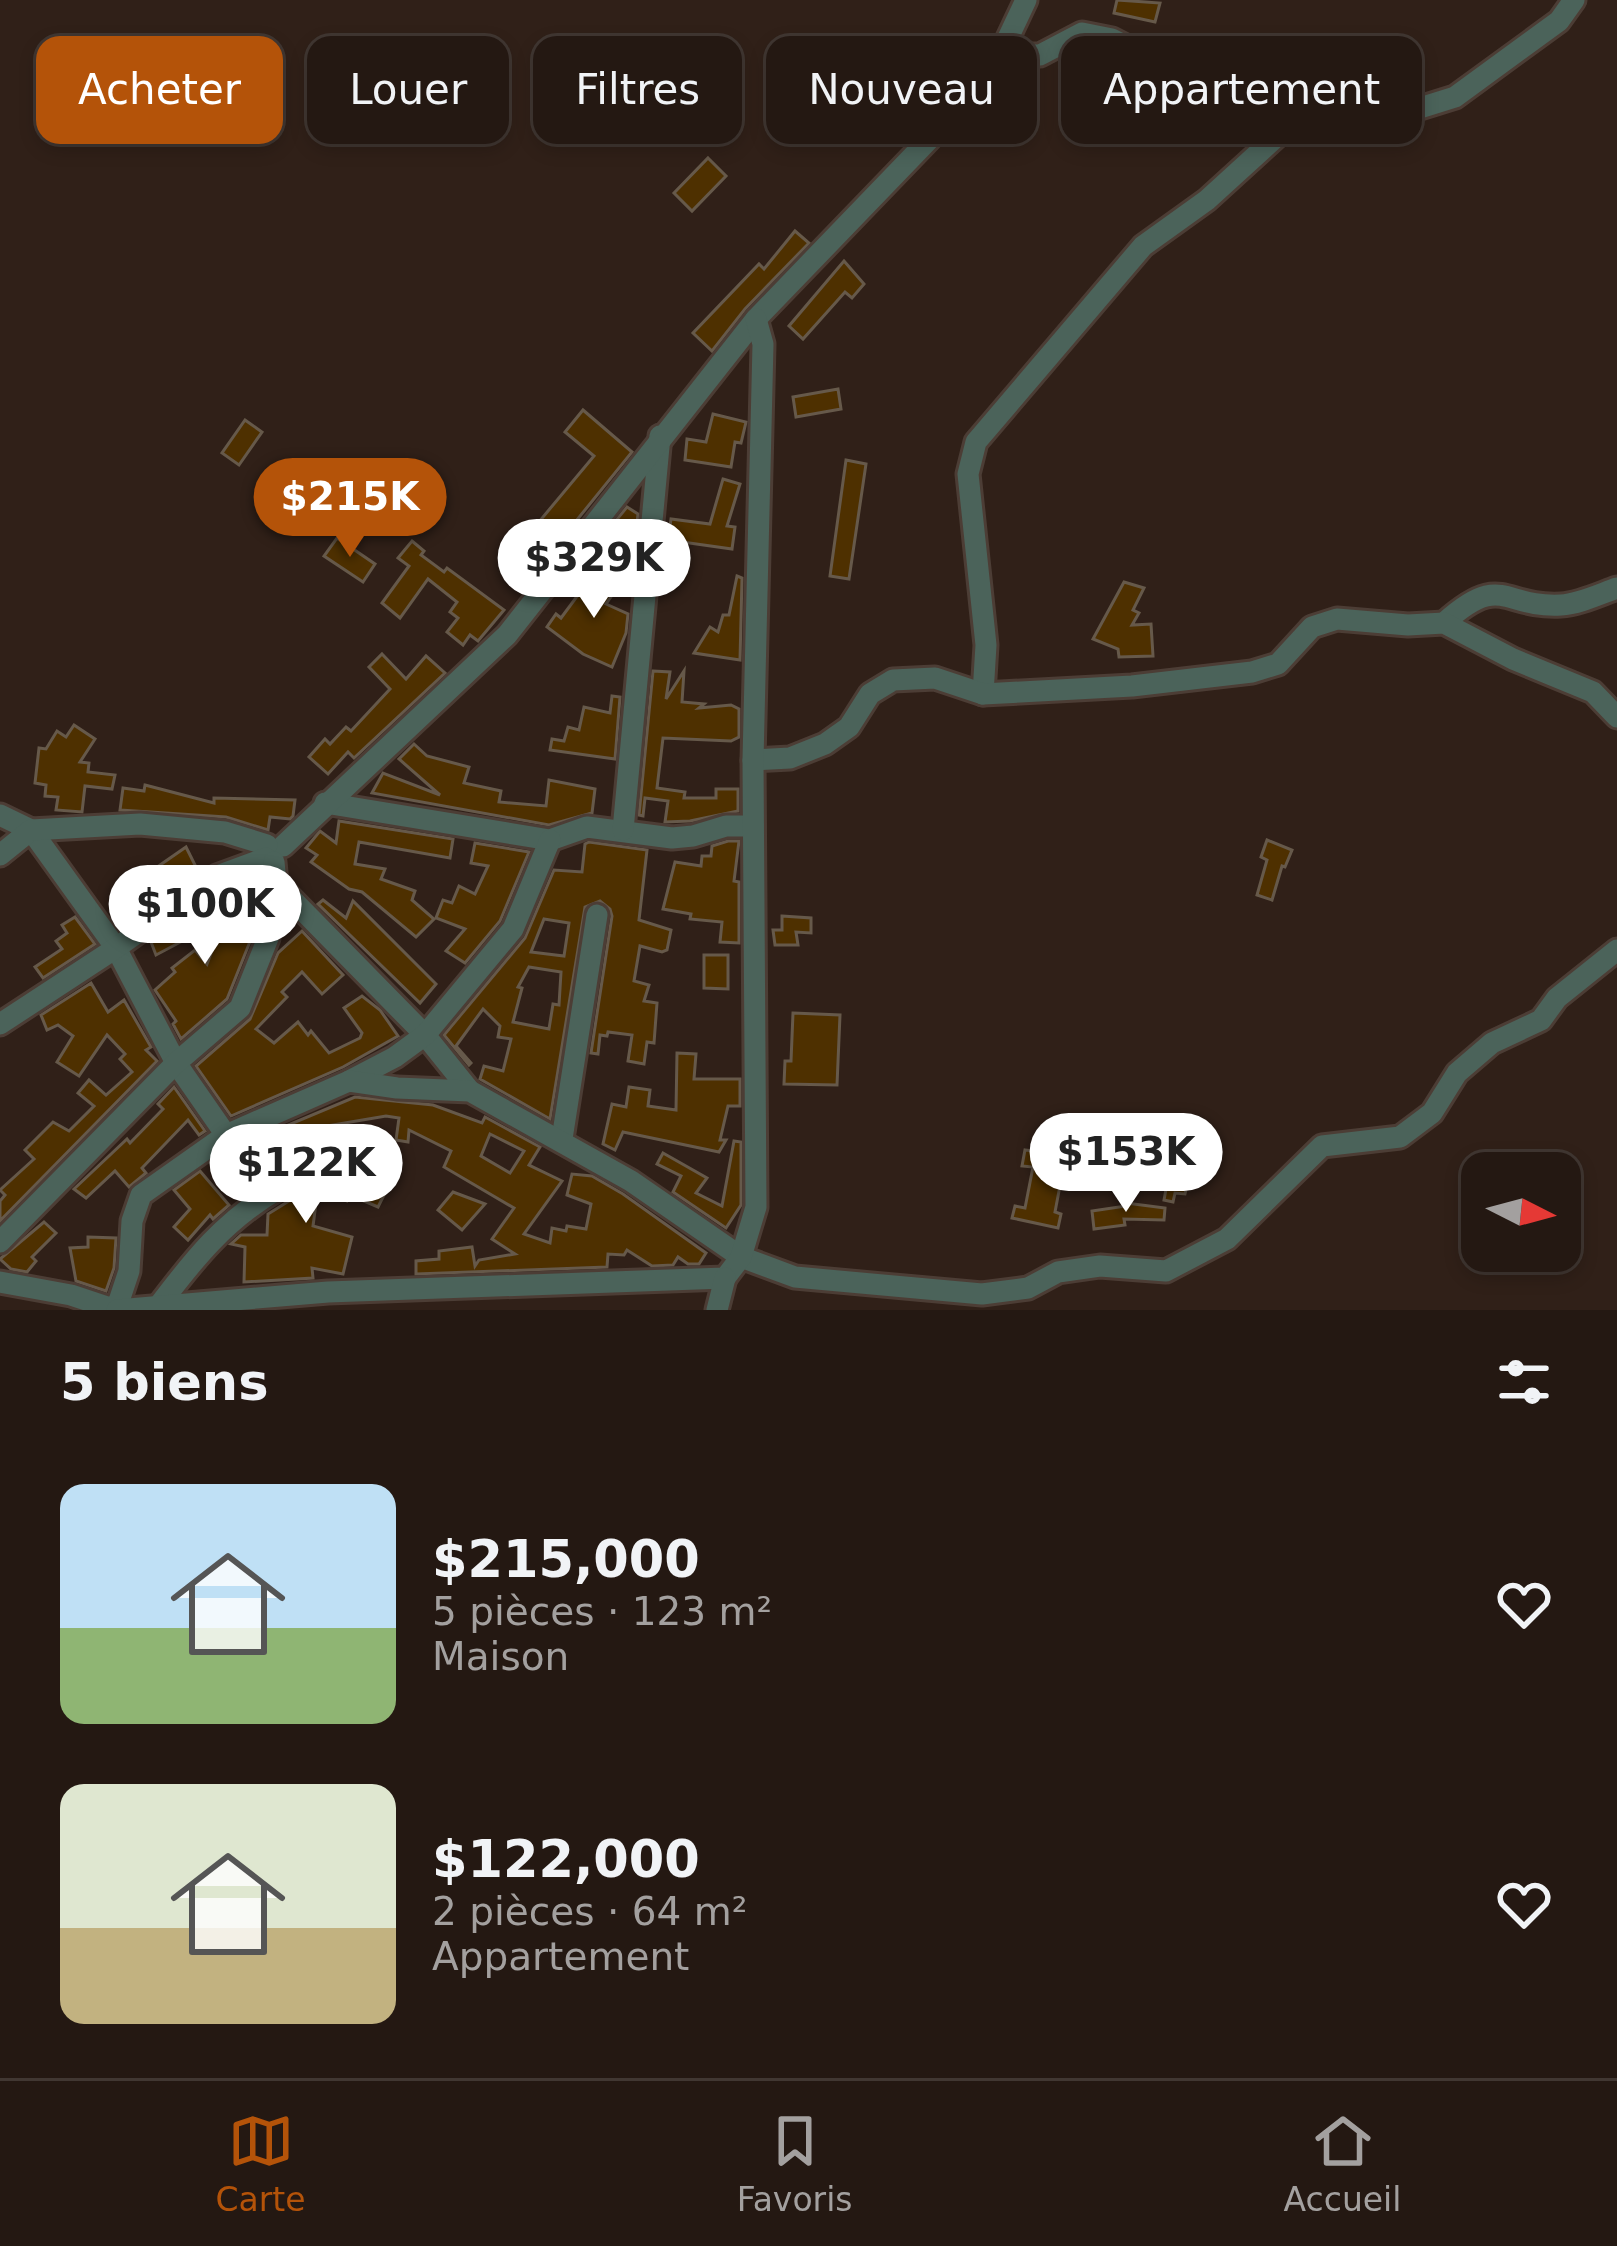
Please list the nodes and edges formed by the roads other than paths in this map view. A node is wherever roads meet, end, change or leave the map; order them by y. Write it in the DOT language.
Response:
graph roads {
  1 [pos="1026,0"];
  2 [pos="1574,0"];
  3 [pos="1009,36"];
  4 [pos="1422,107"];
  5 [pos="925,144"];
  6 [pos="1268,144"];
  7 [pos="756,319"];
  8 [pos="661,436"];
  9 [pos="1617,588"];
  10 [pos="1444,623"];
  11 [pos="983,694"];
  12 [pos="1617,717"];
  13 [pos="753,760"];
  14 [pos="325,803"];
  15 [pos="0,815"];
  16 [pos="753,826"];
  17 [pos="31,830"];
  18 [pos="623,830"];
  19 [pos="550,840"];
  20 [pos="0,855"];
  21 [pos="273,859"];
  22 [pos="597,915"];
  23 [pos="116,948"];
  24 [pos="1617,950"];
  25 [pos="0,1024"];
  26 [pos="424,1034"];
  27 [pos="176,1063"];
  28 [pos="350,1081"];
  29 [pos="470,1091"];
  30 [pos="226,1135"];
  31 [pos="562,1139"];
  32 [pos="278,1189"];
  33 [pos="0,1242"];
  34 [pos="741,1258"];
  35 [pos="725,1279"];
  36 [pos="0,1282"];
  37 [pos="157,1308"];
  38 [pos="117,1310"];
  39 [pos="717,1310"];
  1 -- 3 [label="street"];
  2 -- 4 [label="street"];
  5 -- 7 [label="street"];
  6 -- 11 [label="street"];
  7 -- 8 [label="street"];
  7 -- 13 [label="street"];
  8 -- 14 [label="street"];
  8 -- 18 [label="street"];
  9 -- 10 [label="street"];
  10 -- 11 [label="street"];
  10 -- 12 [label="street"];
  11 -- 13 [label="street"];
  13 -- 16 [label="street"];
  14 -- 19 [label="street"];
  14 -- 21 [label="street"];
  15 -- 17 [label="street"];
  16 -- 18 [label="street"];
  16 -- 34 [label="street"];
  17 -- 20 [label="street"];
  17 -- 21 [label="street"];
  17 -- 23 [label="street"];
  18 -- 19 [label="street"];
  19 -- 26 [label="street"];
  21 -- 23 [label="street"];
  21 -- 26 [label="street"];
  21 -- 27 [label="street"];
  22 -- 31 [label="street"];
  23 -- 25 [label="street"];
  23 -- 27 [label="street"];
  24 -- 34 [label="street"];
  26 -- 28 [label="street"];
  26 -- 29 [label="street"];
  27 -- 30 [label="street"];
  27 -- 33 [label="street"];
  28 -- 29 [label="street"];
  28 -- 30 [label="street"];
  29 -- 31 [label="street"];
  30 -- 36 [label="street"];
  31 -- 34 [label="street"];
  32 -- 37 [label="street"];
  34 -- 35 [label="street"];
  35 -- 37 [label="street"];
  35 -- 39 [label="street"];
  37 -- 38 [label="street"];
}
